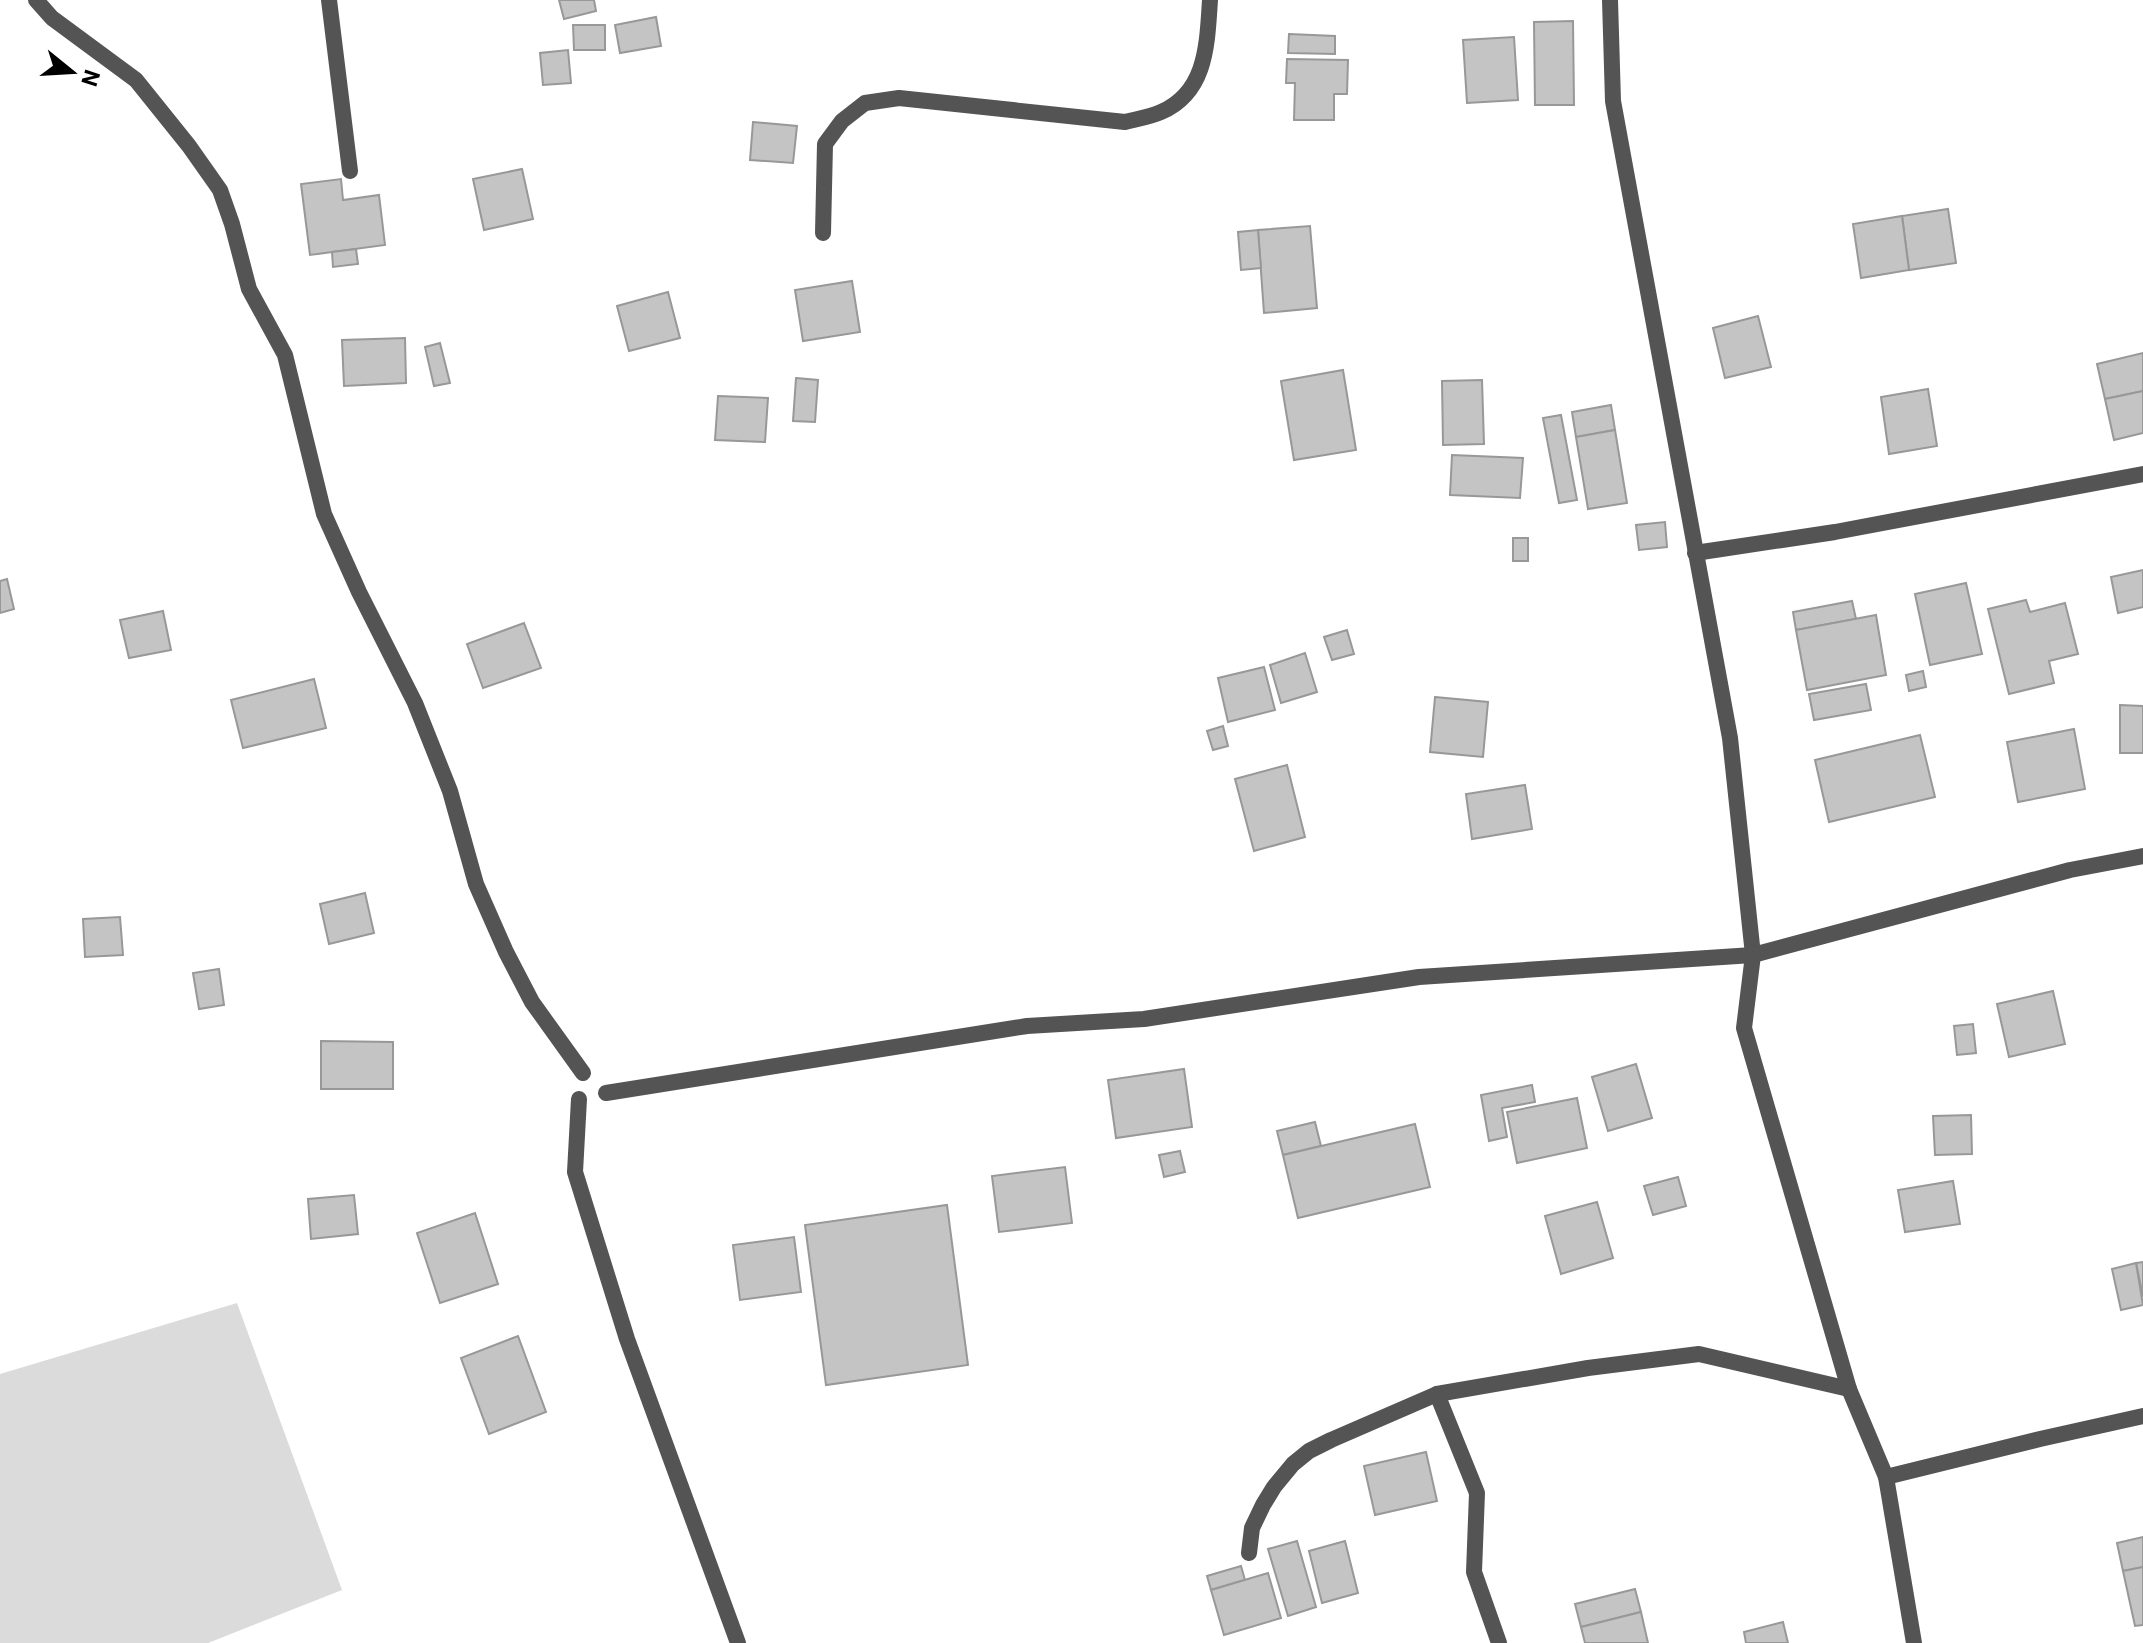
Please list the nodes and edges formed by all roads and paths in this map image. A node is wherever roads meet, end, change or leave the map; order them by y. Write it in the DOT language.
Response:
graph roads {
  1 [pos="36,0"];
  2 [pos="329,0"];
  3 [pos="1210,0"];
  4 [pos="1610,0"];
  5 [pos="350,171"];
  6 [pos="823,233"];
  7 [pos="2143,474"];
  8 [pos="1695,553"];
  9 [pos="2143,856"];
  10 [pos="1753,955"];
  11 [pos="583,1073"];
  12 [pos="606,1093"];
  13 [pos="579,1099"];
  14 [pos="1849,1389"];
  15 [pos="1437,1394"];
  16 [pos="2143,1416"];
  17 [pos="1886,1477"];
  18 [pos="1249,1553"];
  19 [pos="738,1643"];
  20 [pos="1499,1643"];
  21 [pos="1914,1643"];
  1 -- 11 [label="street"];
  2 -- 5 [label="street"];
  3 -- 6 [label="street"];
  4 -- 8 [label="street"];
  7 -- 8 [label="street"];
  8 -- 10 [label="street"];
  9 -- 10 [label="street"];
  10 -- 12 [label="street"];
  10 -- 14 [label="street"];
  13 -- 19 [label="street"];
  14 -- 15 [label="street"];
  14 -- 17 [label="street"];
  15 -- 18 [label="street"];
  15 -- 20 [label="street"];
  16 -- 17 [label="street"];
  17 -- 21 [label="street"];
}
